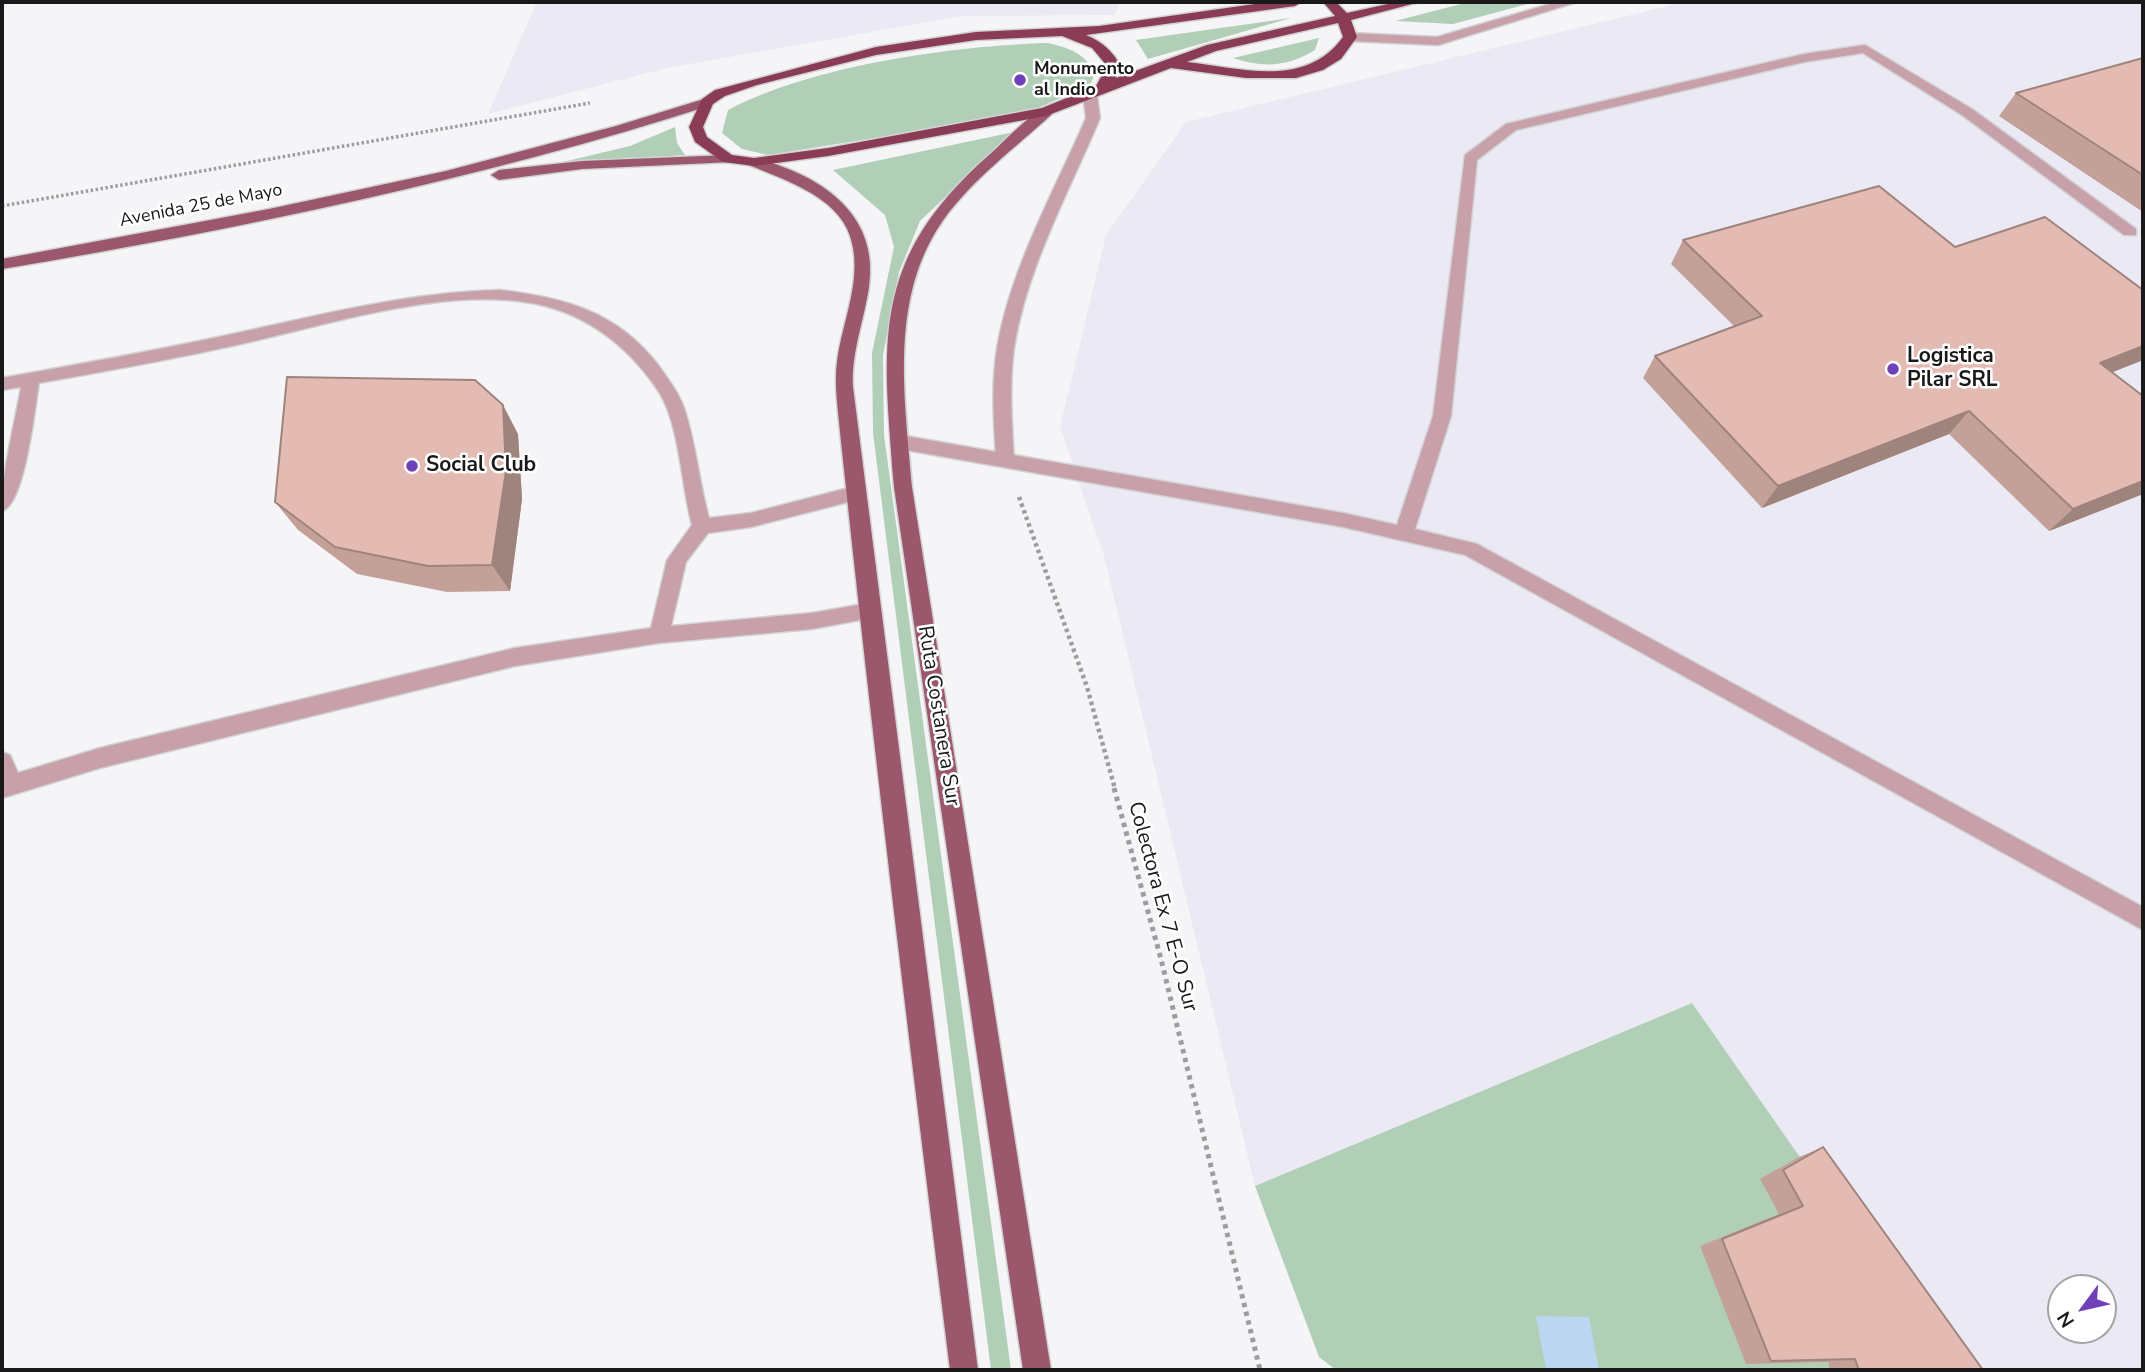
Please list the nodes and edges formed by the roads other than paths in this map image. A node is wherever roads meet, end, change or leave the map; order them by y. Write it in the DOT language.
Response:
graph roads {
  1 [pos="1295,2"];
  2 [pos="1329,2"];
  3 [pos="1413,2"];
  4 [pos="1570,2"];
  5 [pos="1181,4"];
  6 [pos="1343,17"];
  7 [pos="1144,23"];
  8 [pos="1056,30"];
  9 [pos="1350,37"];
  10 [pos="1162,64"];
  11 [pos="1096,92"];
  12 [pos="707,102"];
  13 [pos="1046,112"];
  14 [pos="728,159"];
  15 [pos="754,162"];
  16 [pos="407,186"];
  17 [pos="2130,232"];
  18 [pos="2,264"];
  19 [pos="31,379"];
  20 [pos="2,384"];
  21 [pos="900,442"];
  22 [pos="1005,460"];
  23 [pos="856,492"];
  24 [pos="2,504"];
  25 [pos="702,526"];
  26 [pos="1404,534"];
  27 [pos="869,611"];
  28 [pos="659,635"];
  29 [pos="2,762"];
  30 [pos="8,787"];
  31 [pos="2143,919"];
  32 [pos="964,1370"];
  33 [pos="1037,1370"];
  1 -- 7 [label="highway"];
  2 -- 6 [label="highway"];
  3 -- 6 [label="highway"];
  4 -- 9 [label="street"];
  5 -- 7 [label="highway"];
  6 -- 9 [label="highway"];
  6 -- 10 [label="highway"];
  7 -- 8 [label="highway"];
  8 -- 11 [label="highway"];
  8 -- 12 [label="highway"];
  9 -- 10 [label="highway"];
  10 -- 11 [label="highway"];
  11 -- 13 [label="highway"];
  11 -- 22 [label="street"];
  12 -- 14 [label="highway"];
  12 -- 16 [label="main road, Avenida 25 de Mayo"];
  13 -- 15 [label="highway"];
  13 -- 21 [label="main road, Ruta Costanera Sur"];
  14 -- 15 [label="highway"];
  14 -- 16 [label="main road, Avenida 25 de Mayo"];
  15 -- 23 [label="main road"];
  16 -- 18 [label="main road, Avenida 25 de Mayo"];
  17 -- 26 [label="street"];
  19 -- 20 [label="street"];
  19 -- 24 [label="street"];
  19 -- 25 [label="street"];
  21 -- 22 [label="street"];
  21 -- 33 [label="main road, Ruta Costanera Sur"];
  22 -- 26 [label="street"];
  23 -- 25 [label="street"];
  23 -- 27 [label="main road"];
  25 -- 28 [label="street"];
  26 -- 31 [label="street"];
  27 -- 28 [label="street"];
  27 -- 32 [label="main road"];
  28 -- 30 [label="street"];
  29 -- 30 [label="street"];
}
